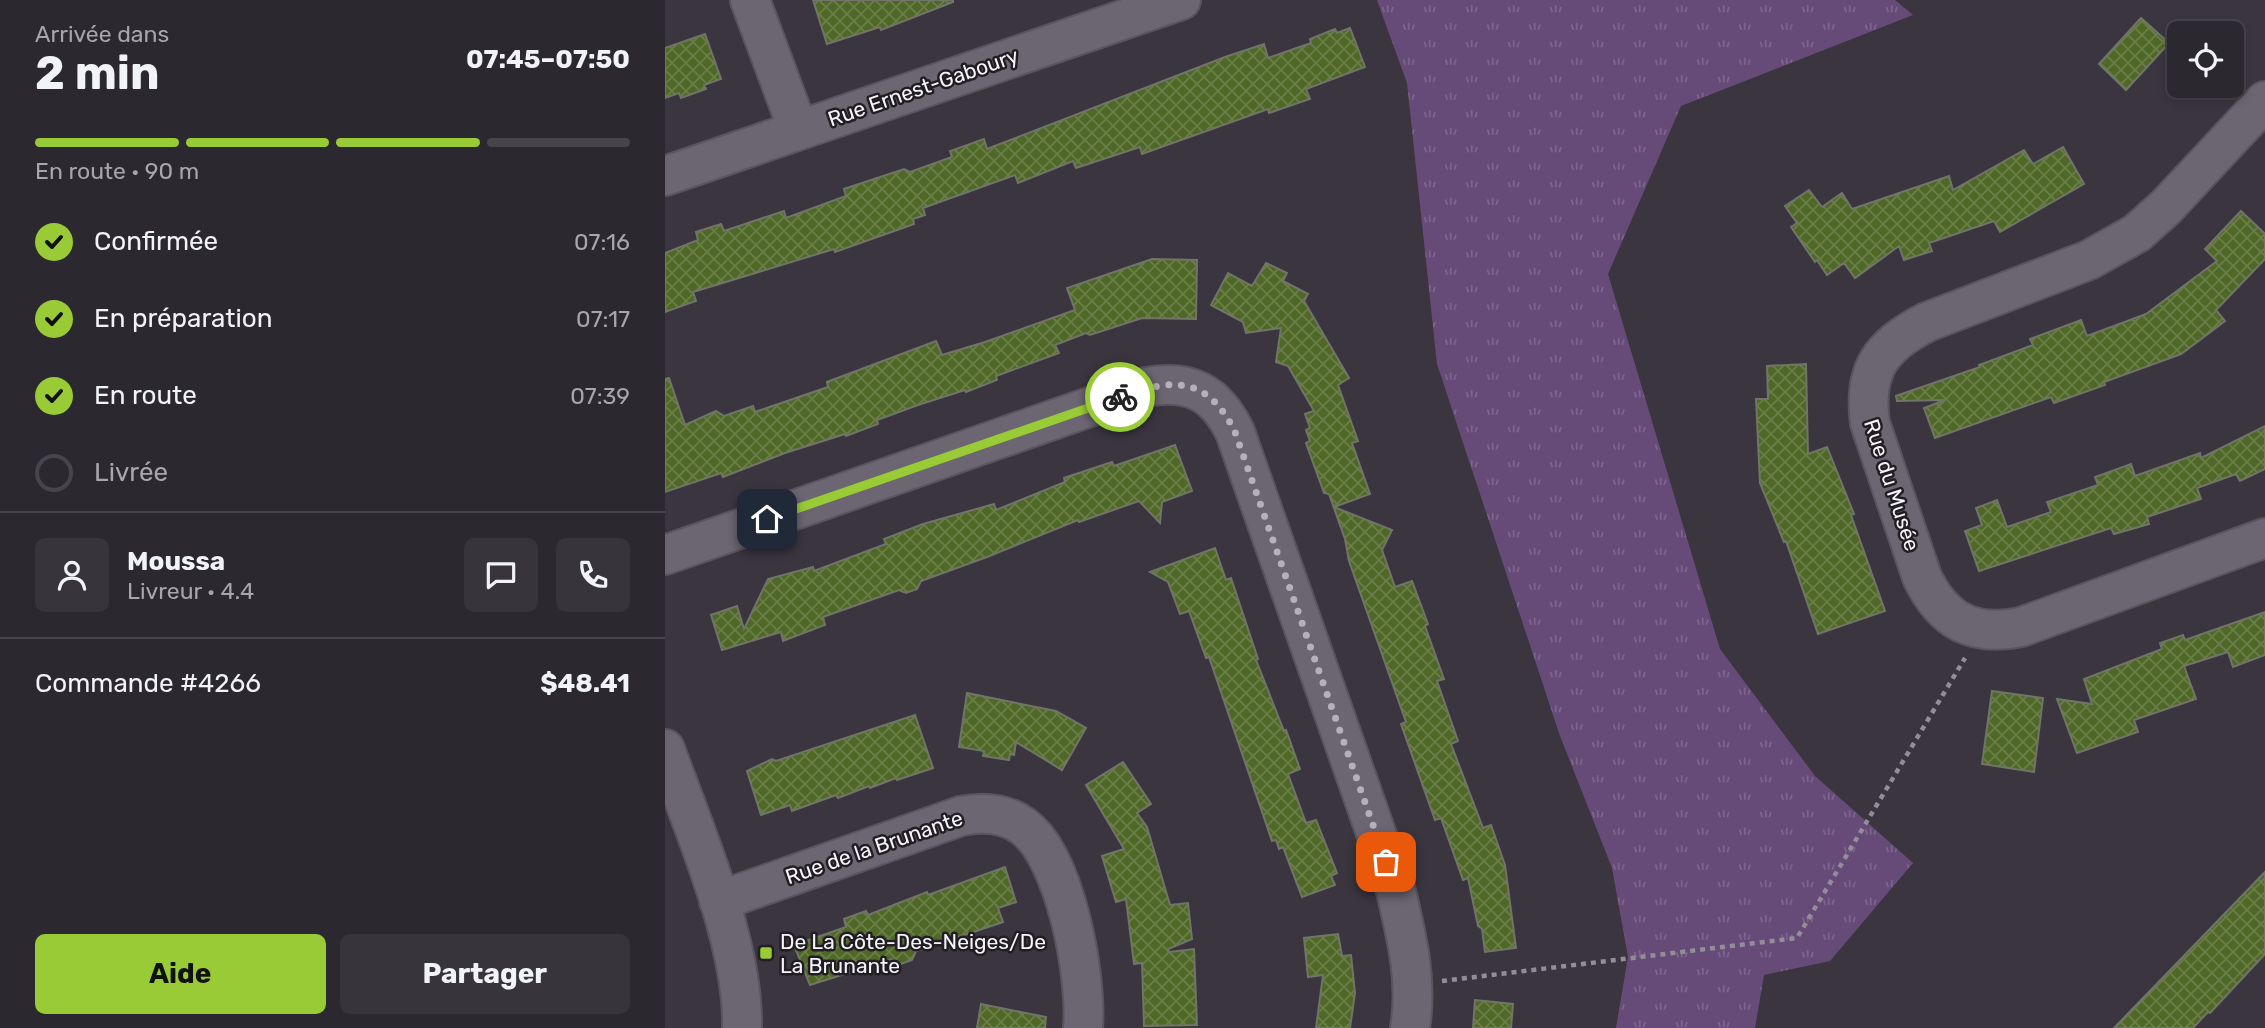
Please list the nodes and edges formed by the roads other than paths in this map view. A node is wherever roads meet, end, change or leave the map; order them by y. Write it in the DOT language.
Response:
graph roads {
  1 [pos="750,0"];
  2 [pos="1181,0"];
  3 [pos="2265,101"];
  4 [pos="798,129"];
  5 [pos="665,176"];
  6 [pos="2265,538"];
  7 [pos="665,555"];
  8 [pos="665,749"];
  9 [pos="719,901"];
  10 [pos="742,1028"];
  11 [pos="1083,1028"];
  12 [pos="1410,1028"];
  1 -- 4 [label="street"];
  2 -- 4 [label="street, Rue Ernest-Gaboury"];
  3 -- 6 [label="street, Rue du Musée"];
  4 -- 5 [label="street, Rue Ernest-Gaboury"];
  7 -- 12 [label="street"];
  8 -- 9 [label="street"];
  9 -- 10 [label="street"];
  9 -- 11 [label="street, Rue de la Brunante"];
}
